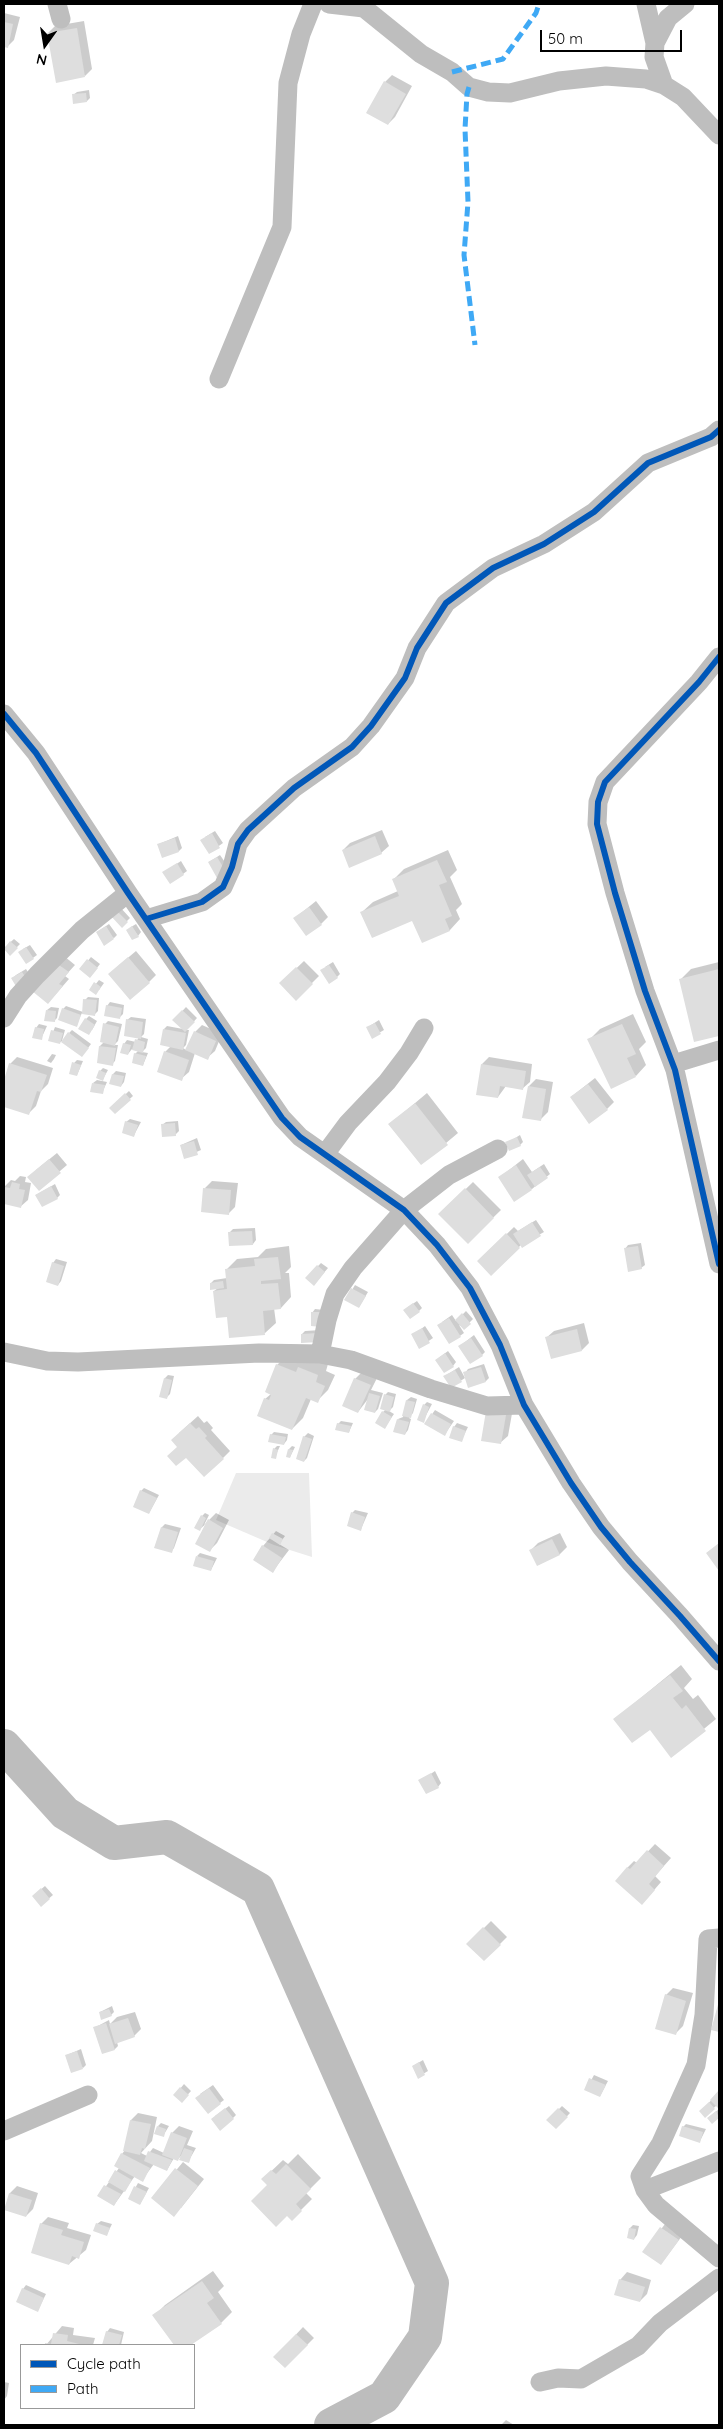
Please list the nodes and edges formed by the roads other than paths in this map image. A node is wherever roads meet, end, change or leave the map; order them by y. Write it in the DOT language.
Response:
graph roads {
  1 [pos="313,4"];
  2 [pos="329,4"];
  3 [pos="646,4"];
  4 [pos="685,4"];
  5 [pos="655,43"];
  6 [pos="664,85"];
  7 [pos="719,135"];
  8 [pos="219,379"];
  9 [pos="719,430"];
  10 [pos="719,657"];
  11 [pos="4,714"];
  12 [pos="128,893"];
  13 [pos="146,919"];
  14 [pos="4,1018"];
  15 [pos="424,1028"];
  16 [pos="719,1050"];
  17 [pos="673,1064"];
  18 [pos="498,1149"];
  19 [pos="325,1154"];
  20 [pos="404,1210"];
  21 [pos="719,1264"];
  22 [pos="4,1352"];
  23 [pos="320,1354"];
  24 [pos="524,1405"];
  25 [pos="719,1662"];
  26 [pos="719,1938"];
  27 [pos="88,2095"];
  28 [pos="4,2131"];
  29 [pos="719,2162"];
  30 [pos="645,2190"];
  31 [pos="719,2258"];
  32 [pos="719,2278"];
  33 [pos="540,2382"];
  1 -- 8 [label="street"];
  2 -- 6 [label="street"];
  3 -- 5 [label="street"];
  4 -- 5 [label="street"];
  5 -- 6 [label="street"];
  6 -- 7 [label="street"];
  9 -- 13 [label="street"];
  10 -- 17 [label="street"];
  11 -- 12 [label="street"];
  12 -- 13 [label="street"];
  12 -- 14 [label="street"];
  13 -- 19 [label="street"];
  15 -- 19 [label="street"];
  16 -- 17 [label="street"];
  17 -- 21 [label="street"];
  18 -- 20 [label="street"];
  19 -- 20 [label="street"];
  20 -- 23 [label="street"];
  20 -- 24 [label="street"];
  22 -- 23 [label="street"];
  23 -- 24 [label="street"];
  24 -- 25 [label="street"];
  26 -- 30 [label="street"];
  27 -- 28 [label="street"];
  29 -- 30 [label="street"];
  30 -- 31 [label="street"];
  32 -- 33 [label="street"];
}
